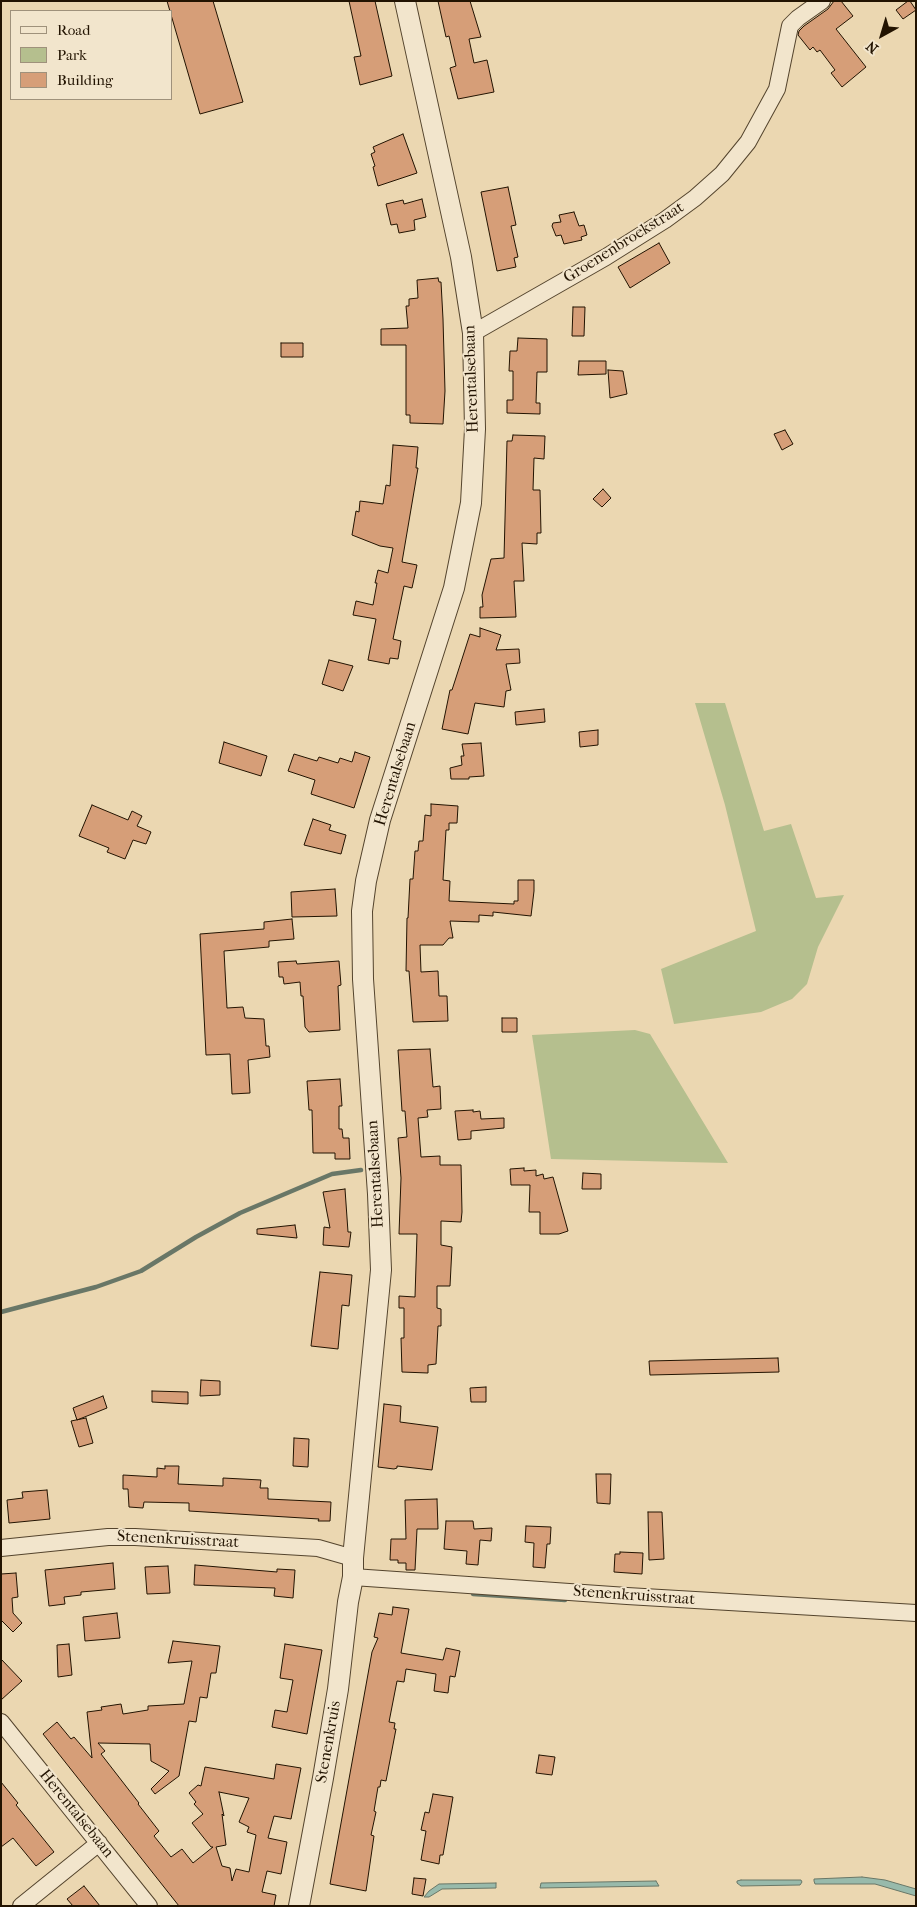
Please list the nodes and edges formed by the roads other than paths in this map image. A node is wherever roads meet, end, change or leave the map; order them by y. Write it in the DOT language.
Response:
graph roads {
  1 [pos="405,1"];
  2 [pos="822,1"];
  3 [pos="472,333"];
  4 [pos="1,1548"];
  5 [pos="353,1567"];
  6 [pos="916,1613"];
  7 [pos="1,1722"];
  8 [pos="99,1844"];
  9 [pos="21,1906"];
  10 [pos="149,1906"];
  11 [pos="298,1906"];
  1 -- 3 [label="street, Herentalsebaan"];
  2 -- 3 [label="street, Groenenbroekstraat"];
  3 -- 5 [label="street, Herentalsebaan"];
  4 -- 5 [label="street, Stenenkruisstraat"];
  5 -- 6 [label="street, Stenenkruisstraat"];
  5 -- 11 [label="street, Stenenkruis"];
  7 -- 8 [label="street, Herentalsebaan"];
  8 -- 9 [label="street"];
  8 -- 10 [label="street, Herentalsebaan"];
}
